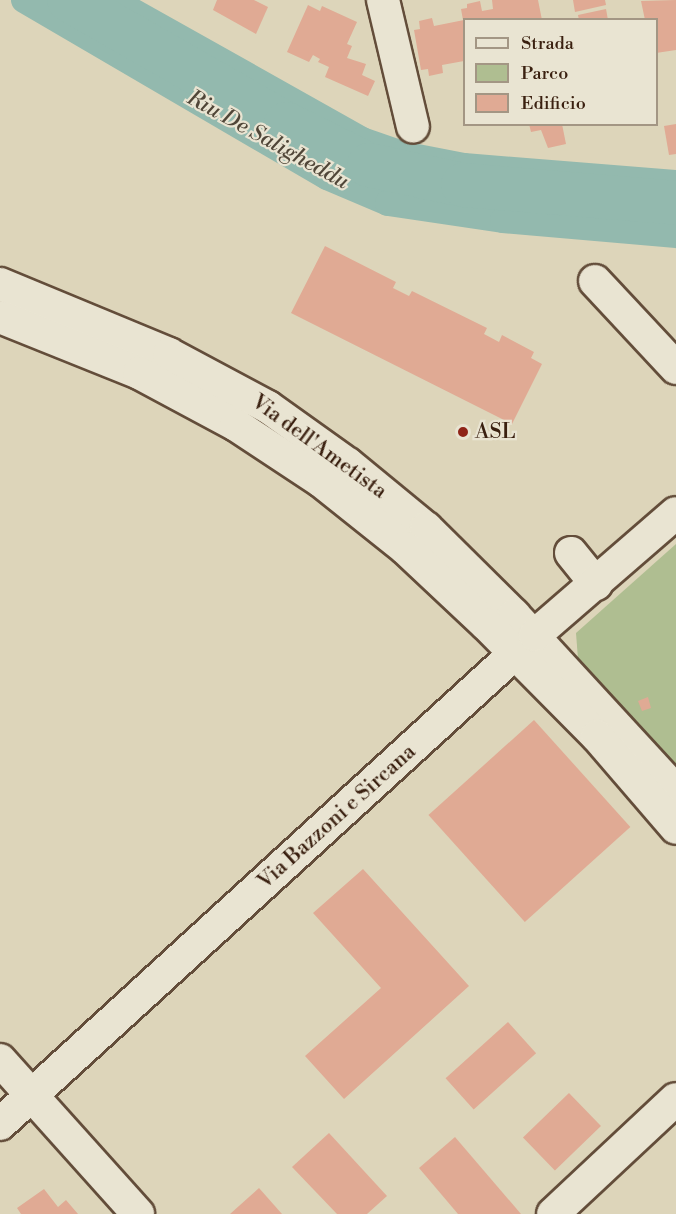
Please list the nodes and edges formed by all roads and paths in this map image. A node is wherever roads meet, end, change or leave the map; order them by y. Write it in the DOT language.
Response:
graph roads {
  1 [pos="384,0"];
  2 [pos="413,127"];
  3 [pos="595,281"];
  4 [pos="0,284"];
  5 [pos="0,317"];
  6 [pos="676,368"];
  7 [pos="676,513"];
  8 [pos="571,553"];
  9 [pos="597,584"];
  10 [pos="526,645"];
  11 [pos="676,791"];
  12 [pos="676,828"];
  13 [pos="0,1060"];
  14 [pos="32,1095"];
  15 [pos="676,1099"];
  16 [pos="0,1124"];
  17 [pos="138,1214"];
  18 [pos="553,1214"];
  1 -- 2 [label="street"];
  3 -- 6 [label="street"];
  4 -- 10 [label="street, Via dell'Ametista"];
  5 -- 10 [label="street, Via dell'Ametista"];
  7 -- 9 [label="street, Via Bazzoni e Sircana"];
  8 -- 9 [label="street"];
  9 -- 10 [label="street, Via Bazzoni e Sircana"];
  10 -- 11 [label="street"];
  10 -- 12 [label="street"];
  10 -- 14 [label="street, Via Bazzoni e Sircana"];
  13 -- 14 [label="street"];
  14 -- 16 [label="street, Via Bazzoni e Sircana"];
  14 -- 17 [label="street"];
  15 -- 18 [label="street"];
}
